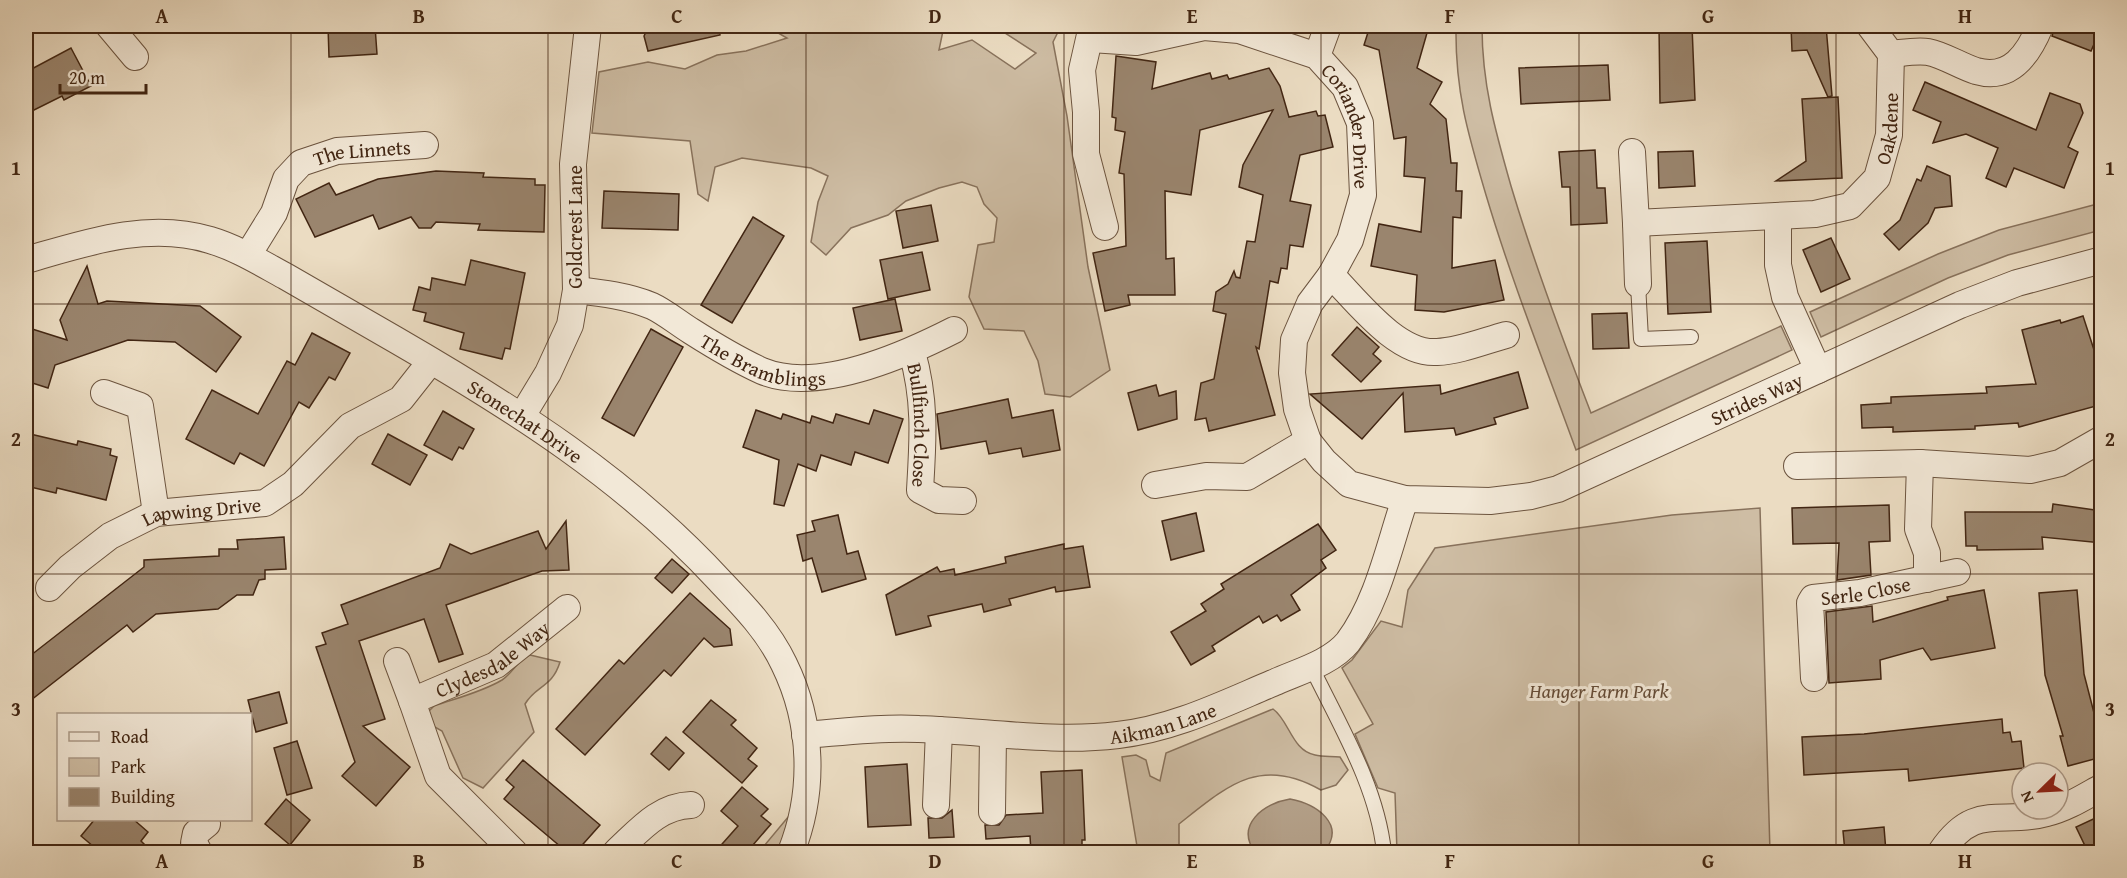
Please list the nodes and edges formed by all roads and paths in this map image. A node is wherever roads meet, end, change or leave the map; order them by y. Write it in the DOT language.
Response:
graph roads {
  1 [pos="109,26"];
  2 [pos="588,26"];
  3 [pos="1328,26"];
  4 [pos="1870,26"];
  5 [pos="2040,26"];
  6 [pos="1091,32"];
  7 [pos="1891,54"];
  8 [pos="1317,56"];
  9 [pos="135,57"];
  10 [pos="425,145"];
  11 [pos="1632,152"];
  12 [pos="1778,216"];
  13 [pos="1636,223"];
  14 [pos="1105,227"];
  15 [pos="248,255"];
  16 [pos="26,260"];
  17 [pos="2102,260"];
  18 [pos="1331,275"];
  19 [pos="1638,284"];
  20 [pos="576,290"];
  21 [pos="954,330"];
  22 [pos="1506,335"];
  23 [pos="1691,337"];
  24 [pos="912,352"];
  25 [pos="431,361"];
  26 [pos="1818,370"];
  27 [pos="104,393"];
  28 [pos="522,416"];
  29 [pos="2102,439"];
  30 [pos="1308,441"];
  31 [pos="1920,463"];
  32 [pos="1797,466"];
  33 [pos="1155,486"];
  34 [pos="1405,499"];
  35 [pos="963,501"];
  36 [pos="156,513"];
  37 [pos="1957,572"];
  38 [pos="1926,579"];
  39 [pos="49,588"];
  40 [pos="567,608"];
  41 [pos="397,662"];
  42 [pos="1311,666"];
  43 [pos="1814,678"];
  44 [pos="412,701"];
  45 [pos="939,730"];
  46 [pos="805,735"];
  47 [pos="993,735"];
  48 [pos="2102,788"];
  49 [pos="690,805"];
  50 [pos="936,805"];
  51 [pos="992,812"];
  52 [pos="207,824"];
  53 [pos="200,852"];
  54 [pos="514,852"];
  55 [pos="616,852"];
  56 [pos="791,852"];
  57 [pos="1384,852"];
  58 [pos="1941,852"];
  1 -- 9 [label="street"];
  2 -- 20 [label="street, Goldcrest Lane"];
  3 -- 8 [label="street"];
  4 -- 7 [label="street"];
  5 -- 7 [label="street"];
  6 -- 8 [label="street, Coriander Drive"];
  6 -- 14 [label="street"];
  7 -- 12 [label="street, Oakdene"];
  8 -- 18 [label="street, Coriander Drive"];
  10 -- 15 [label="street, The Linnets"];
  11 -- 13 [label="street"];
  12 -- 13 [label="street, Oakdene"];
  12 -- 26 [label="street"];
  13 -- 19 [label="street"];
  15 -- 16 [label="street, Stonechat Drive"];
  15 -- 25 [label="street, Stonechat Drive"];
  17 -- 26 [label="street, Strides Way"];
  18 -- 22 [label="street"];
  18 -- 30 [label="street, Coriander Drive"];
  19 -- 23 [label="lane"];
  20 -- 24 [label="street, The Bramblings"];
  20 -- 28 [label="street, Goldcrest Lane"];
  21 -- 24 [label="street, The Bramblings"];
  24 -- 35 [label="street, Bullfinch Close"];
  25 -- 28 [label="street, Stonechat Drive"];
  25 -- 36 [label="street, Lapwing Drive"];
  26 -- 34 [label="street, Strides Way"];
  27 -- 36 [label="street"];
  28 -- 46 [label="street, Stonechat Drive"];
  29 -- 31 [label="street"];
  30 -- 33 [label="street"];
  30 -- 34 [label="street, Coriander Drive"];
  31 -- 32 [label="street"];
  31 -- 38 [label="street, Serle Close"];
  34 -- 42 [label="street, Aikman Lane"];
  36 -- 39 [label="street, Lapwing Drive"];
  37 -- 38 [label="street, Serle Close"];
  38 -- 43 [label="street, Serle Close"];
  40 -- 44 [label="street, Clydesdale Way"];
  41 -- 44 [label="street, Clydesdale Way"];
  42 -- 47 [label="street, Aikman Lane"];
  42 -- 57 [label="lane"];
  44 -- 54 [label="street, Clydesdale Way"];
  45 -- 46 [label="street, Aikman Lane"];
  45 -- 47 [label="street, Aikman Lane"];
  45 -- 50 [label="street"];
  46 -- 56 [label="street, Stonechat Drive"];
  47 -- 51 [label="street"];
  48 -- 58 [label="street"];
  49 -- 55 [label="street"];
  52 -- 53 [label="street"];
}
